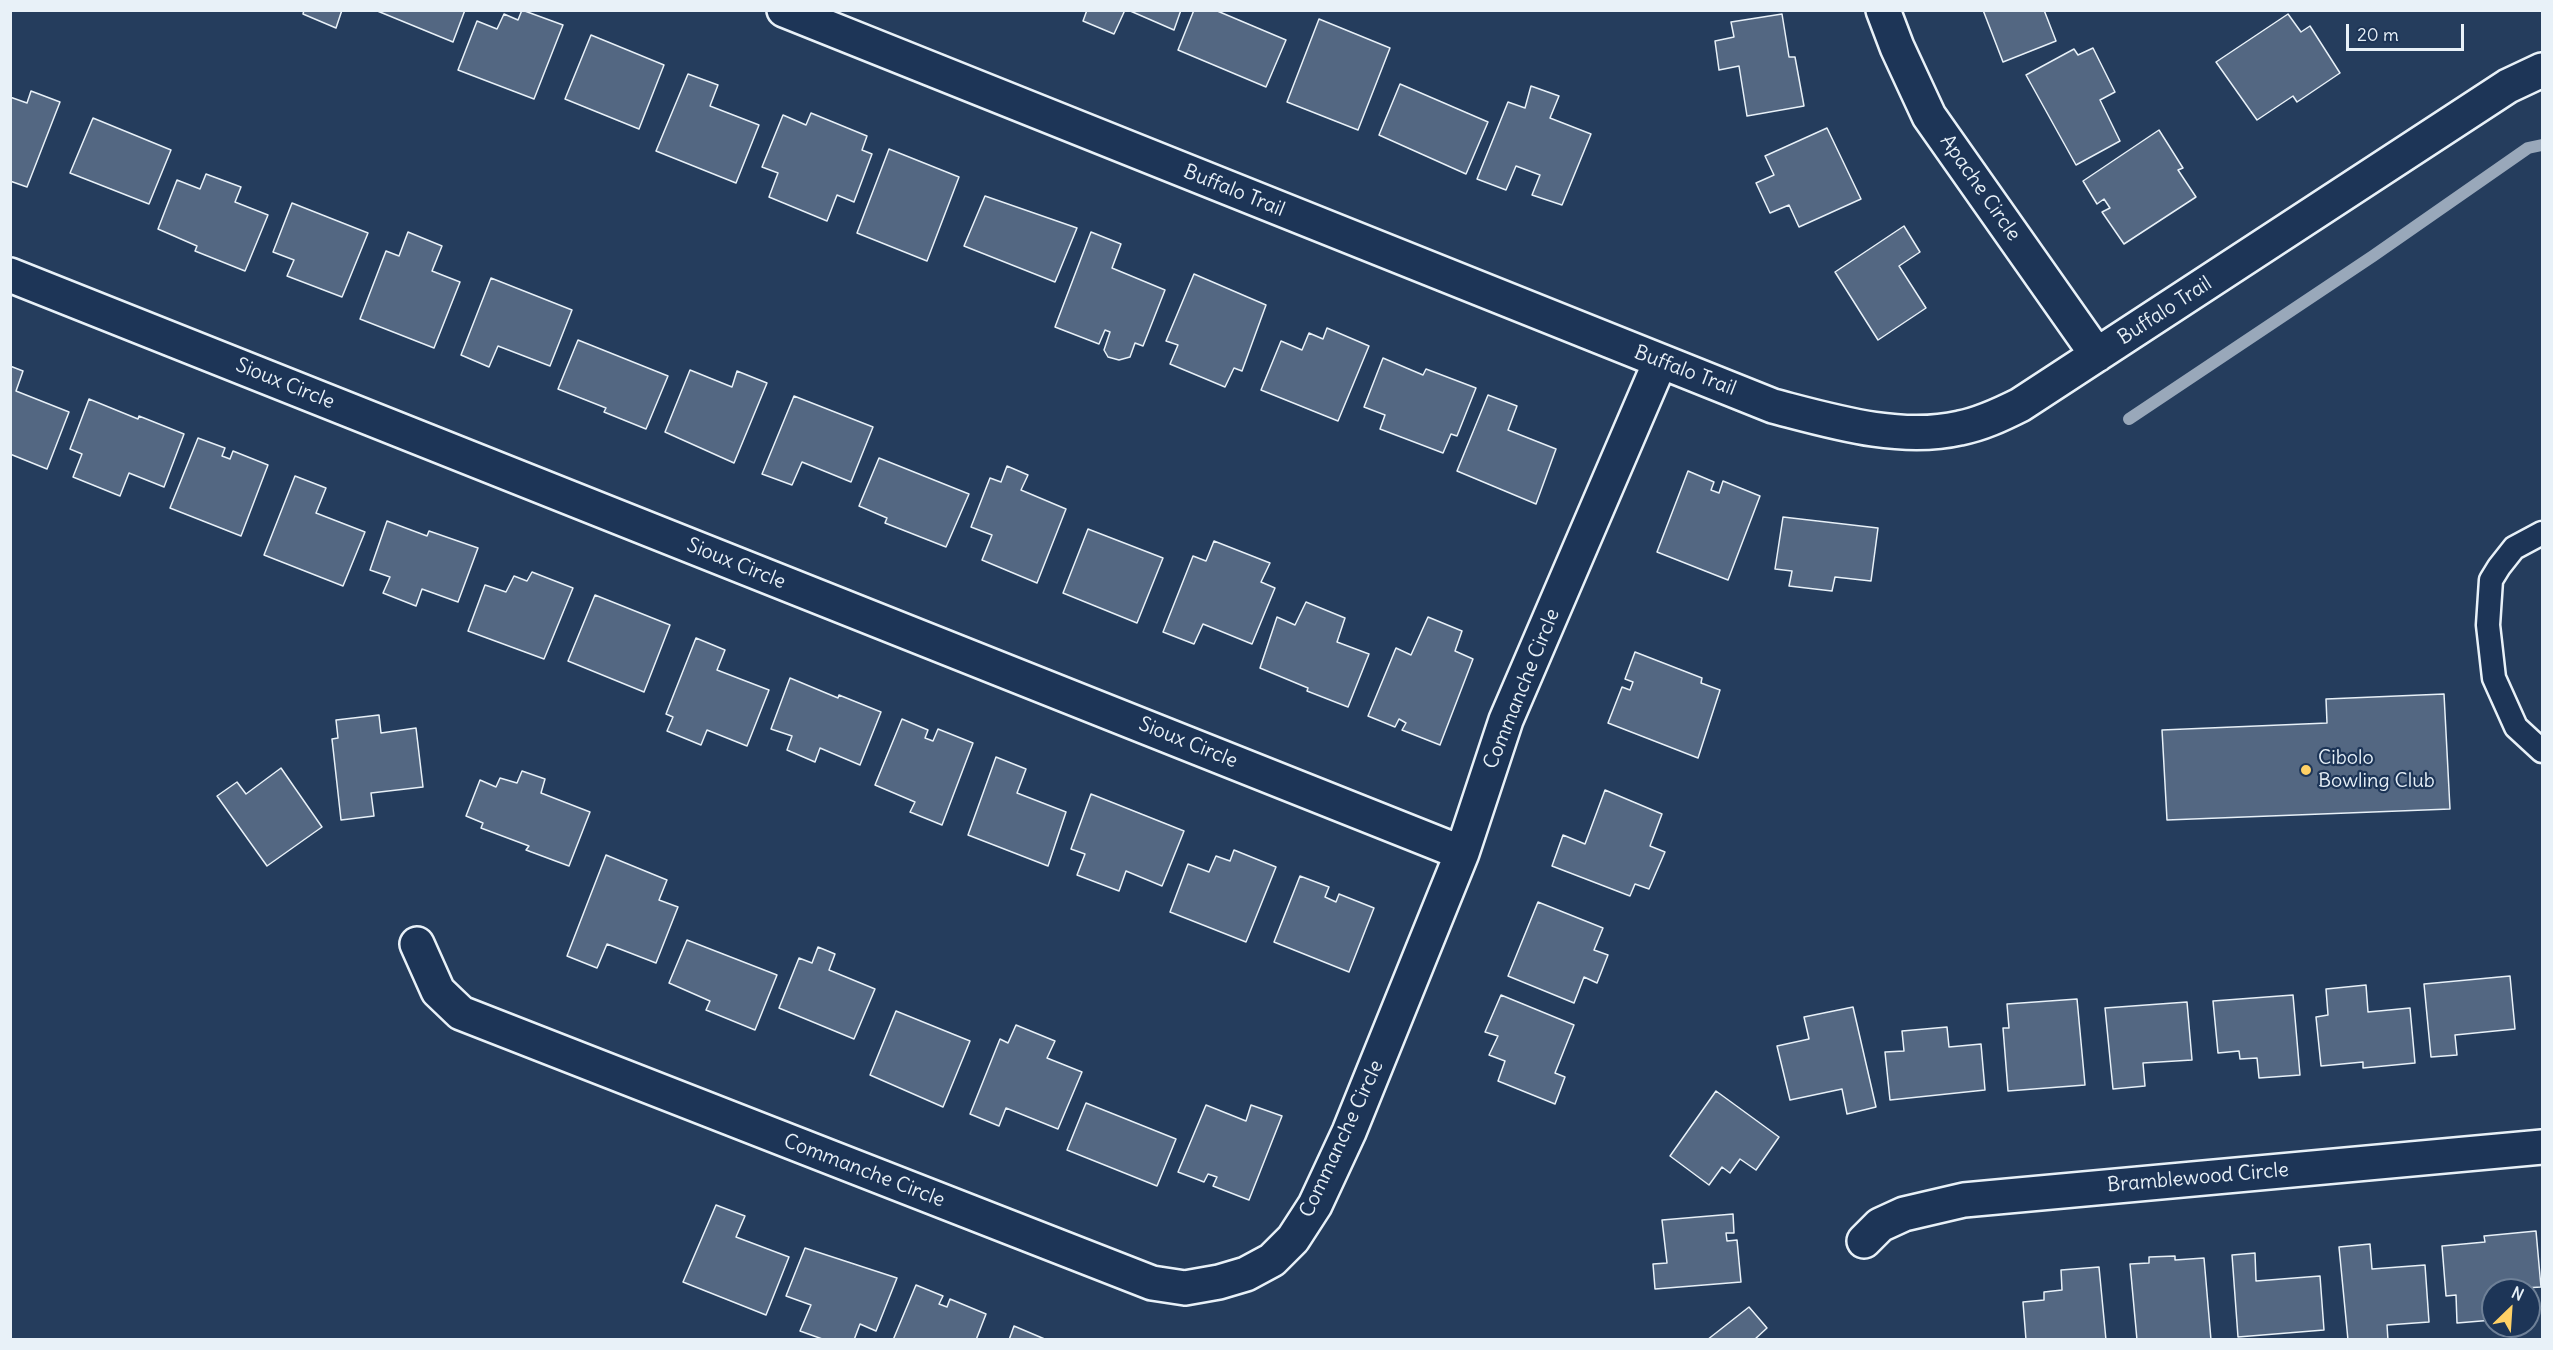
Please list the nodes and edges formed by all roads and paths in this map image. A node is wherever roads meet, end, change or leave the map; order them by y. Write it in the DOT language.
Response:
graph roads {
  1 [pos="784,10"];
  2 [pos="1883,10"];
  3 [pos="2542,70"];
  4 [pos="10,275"];
  5 [pos="2097,355"];
  6 [pos="1660,362"];
  7 [pos="2542,534"];
  8 [pos="2542,751"];
  9 [pos="1462,853"];
  10 [pos="417,944"];
  11 [pos="2542,1147"];
  12 [pos="1864,1241"];
  1 -- 6 [label="street, Buffalo Trail"];
  2 -- 5 [label="street, Apache Circle"];
  3 -- 5 [label="street, Buffalo Trail"];
  4 -- 9 [label="street, Sioux Circle"];
  5 -- 6 [label="street, Buffalo Trail"];
  6 -- 9 [label="street, Commanche Circle"];
  7 -- 8 [label="lane"];
  9 -- 10 [label="street, Commanche Circle"];
  11 -- 12 [label="street, Bramblewood Circle"];
}
